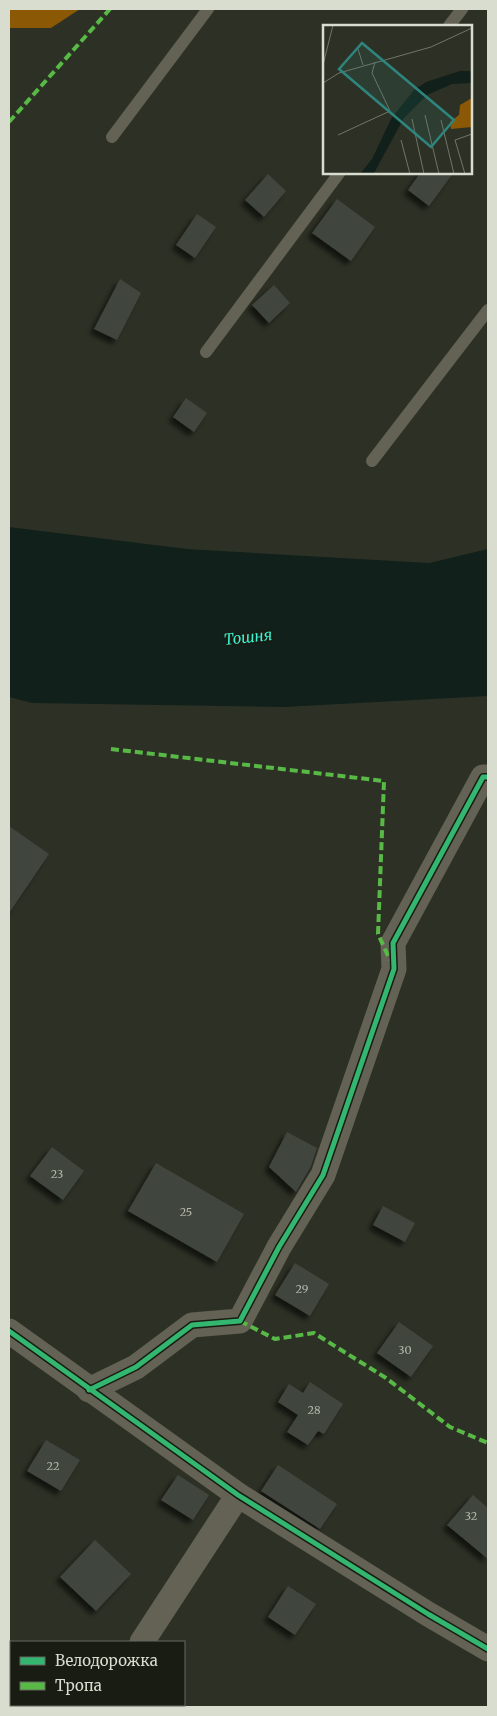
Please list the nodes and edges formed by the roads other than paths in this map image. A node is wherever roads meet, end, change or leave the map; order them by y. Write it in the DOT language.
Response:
graph roads {
  1 [pos="208,9"];
  2 [pos="462,9"];
  3 [pos="450,25"];
  4 [pos="112,137"];
  5 [pos="339,174"];
  6 [pos="488,310"];
  7 [pos="206,352"];
  8 [pos="372,461"];
  9 [pos="485,777"];
  10 [pos="9,1331"];
  11 [pos="89,1390"];
  12 [pos="238,1496"];
  13 [pos="143,1641"];
  14 [pos="488,1649"];
  1 -- 4 [label="lane"];
  2 -- 3 [label="lane"];
  5 -- 7 [label="lane"];
  6 -- 8 [label="lane"];
  9 -- 11 [label="street"];
  10 -- 11 [label="street"];
  11 -- 12 [label="street"];
  12 -- 13 [label="street"];
  12 -- 14 [label="street"];
}
